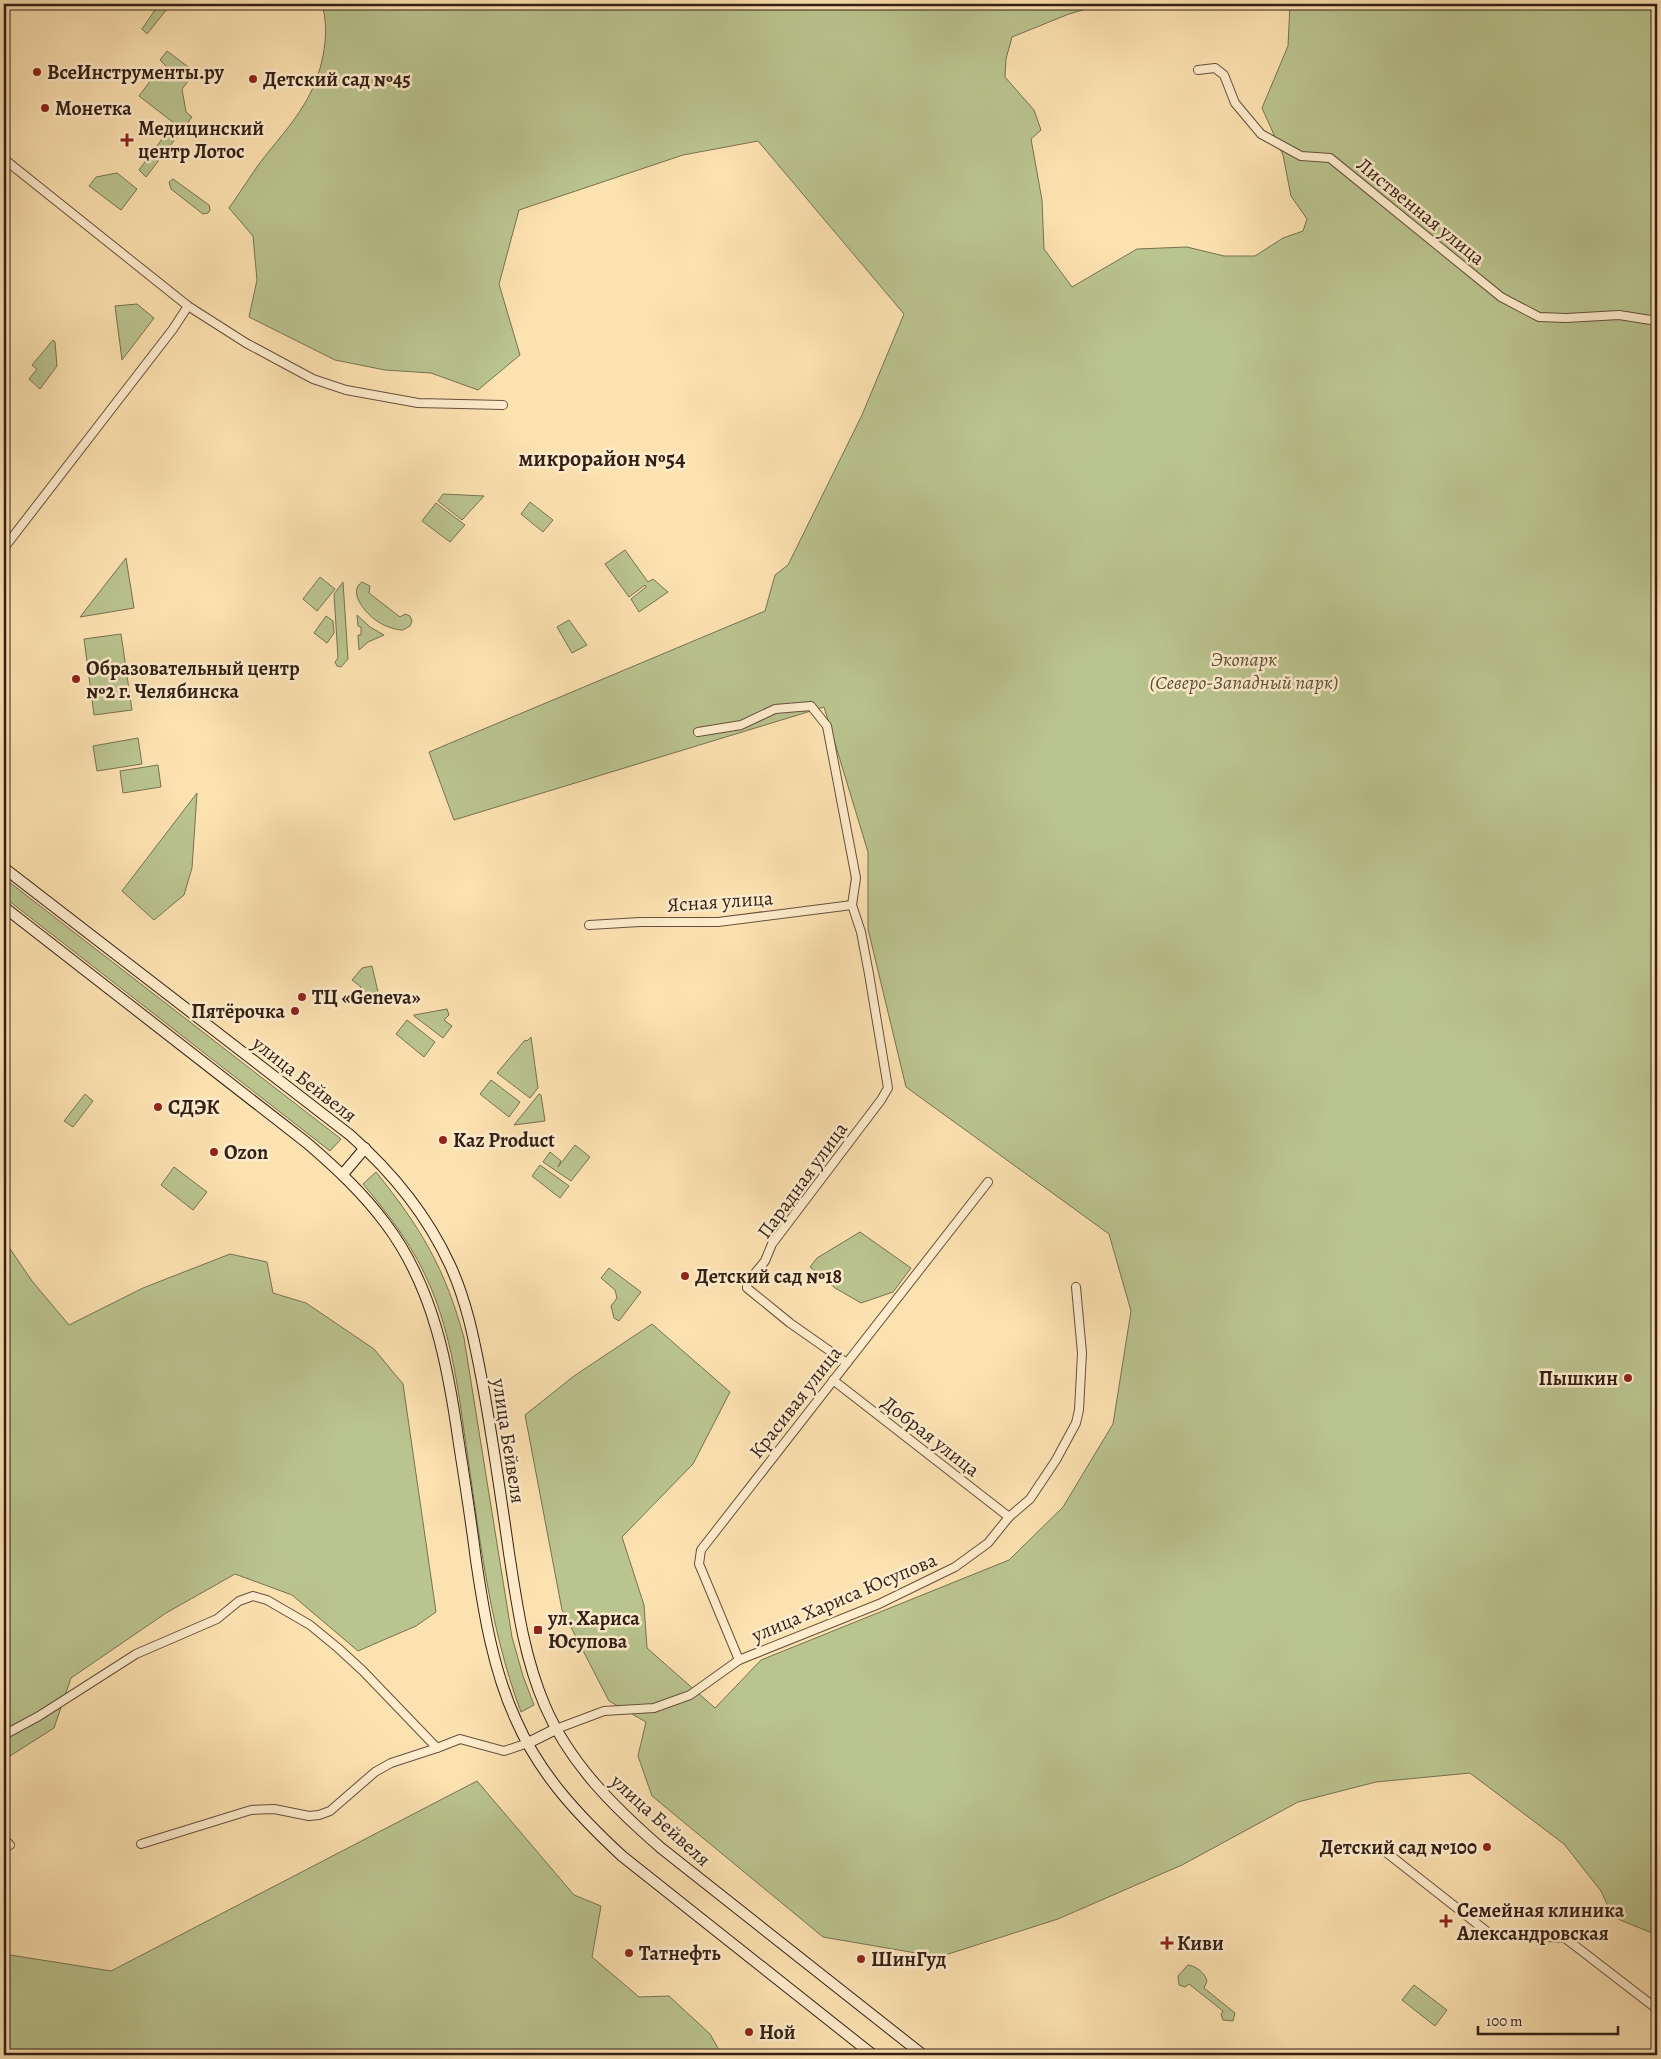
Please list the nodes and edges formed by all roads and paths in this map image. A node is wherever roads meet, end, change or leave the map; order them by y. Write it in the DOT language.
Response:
graph roads {
  1 [pos="1198,70"];
  2 [pos="4,159"];
  3 [pos="188,306"];
  4 [pos="1657,321"];
  5 [pos="503,405"];
  6 [pos="4,548"];
  7 [pos="698,732"];
  8 [pos="4,868"];
  9 [pos="852,905"];
  10 [pos="4,907"];
  11 [pos="589,926"];
  12 [pos="365,1148"];
  13 [pos="342,1174"];
  14 [pos="988,1182"];
  15 [pos="1076,1288"];
  16 [pos="847,1363"];
  17 [pos="833,1380"];
  18 [pos="1009,1517"];
  19 [pos="739,1660"];
  20 [pos="556,1729"];
  21 [pos="4,1735"];
  22 [pos="528,1743"];
  23 [pos="437,1748"];
  24 [pos="4,1840"];
  25 [pos="141,1844"];
  26 [pos="10,1845"];
  27 [pos="1387,1854"];
  28 [pos="1657,2009"];
  29 [pos="873,2055"];
  30 [pos="923,2055"];
  1 -- 4 [label="street, Лиственная улица"];
  2 -- 3 [label="street"];
  3 -- 5 [label="street"];
  3 -- 6 [label="street"];
  7 -- 9 [label="street"];
  8 -- 12 [label="main road, улица Бейвеля"];
  9 -- 11 [label="street, Ясная улица"];
  9 -- 16 [label="street, Парадная улица"];
  10 -- 13 [label="main road"];
  12 -- 13 [label="main road"];
  12 -- 20 [label="main road, улица Бейвеля"];
  13 -- 22 [label="main road"];
  14 -- 16 [label="street, Красивая улица"];
  15 -- 18 [label="street, улица Хариса Юсупова"];
  16 -- 17 [label="street, Красивая улица"];
  17 -- 18 [label="street, Добрая улица"];
  17 -- 19 [label="street, Красивая улица"];
  18 -- 19 [label="street, улица Хариса Юсупова"];
  19 -- 20 [label="street, улица Хариса Юсупова"];
  20 -- 22 [label="main road"];
  20 -- 30 [label="main road, улица Бейвеля"];
  21 -- 23 [label="street"];
  22 -- 23 [label="street"];
  22 -- 29 [label="main road"];
  23 -- 25 [label="street"];
  24 -- 26 [label="street"];
  27 -- 28 [label="street"];
}
